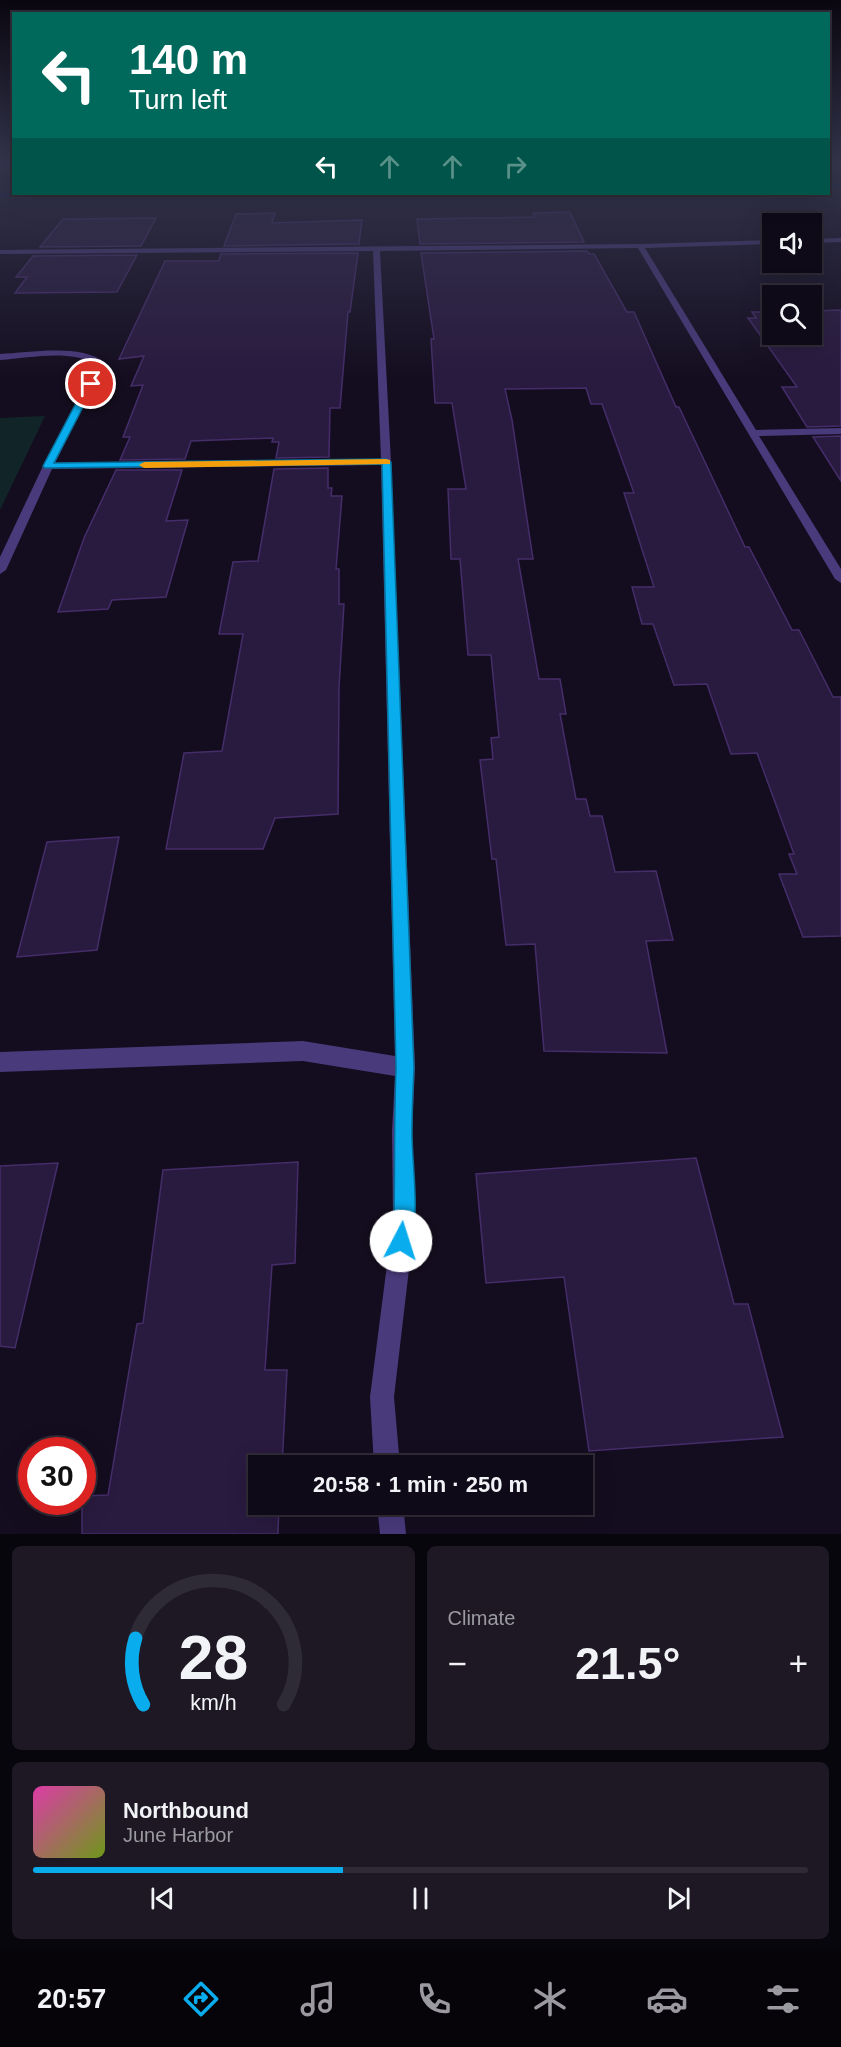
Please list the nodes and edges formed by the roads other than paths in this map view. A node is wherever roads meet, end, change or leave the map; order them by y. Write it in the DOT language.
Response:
graph roads {
  1 [pos="841,240"];
  2 [pos="822,241"];
  3 [pos="762,242"];
  4 [pos="640,246"];
  5 [pos="376,249"];
  6 [pos="0,252"];
  7 [pos="0,357"];
  8 [pos="841,431"];
  9 [pos="753,433"];
  10 [pos="386,462"];
  11 [pos="48,466"];
  12 [pos="0,570"];
  13 [pos="841,579"];
  14 [pos="0,1062"];
  15 [pos="405,1068"];
  16 [pos="386,1455"];
  17 [pos="391,1515"];
  18 [pos="393,1534"];
  1 -- 2 [label="street"];
  3 -- 4 [label="street"];
  4 -- 5 [label="street"];
  4 -- 9 [label="street"];
  5 -- 6 [label="street"];
  5 -- 10 [label="street"];
  7 -- 11 [label="street"];
  8 -- 9 [label="street"];
  9 -- 13 [label="street"];
  10 -- 11 [label="street"];
  10 -- 15 [label="street"];
  11 -- 12 [label="street"];
  14 -- 15 [label="street"];
  15 -- 16 [label="street"];
  17 -- 18 [label="street"];
}
